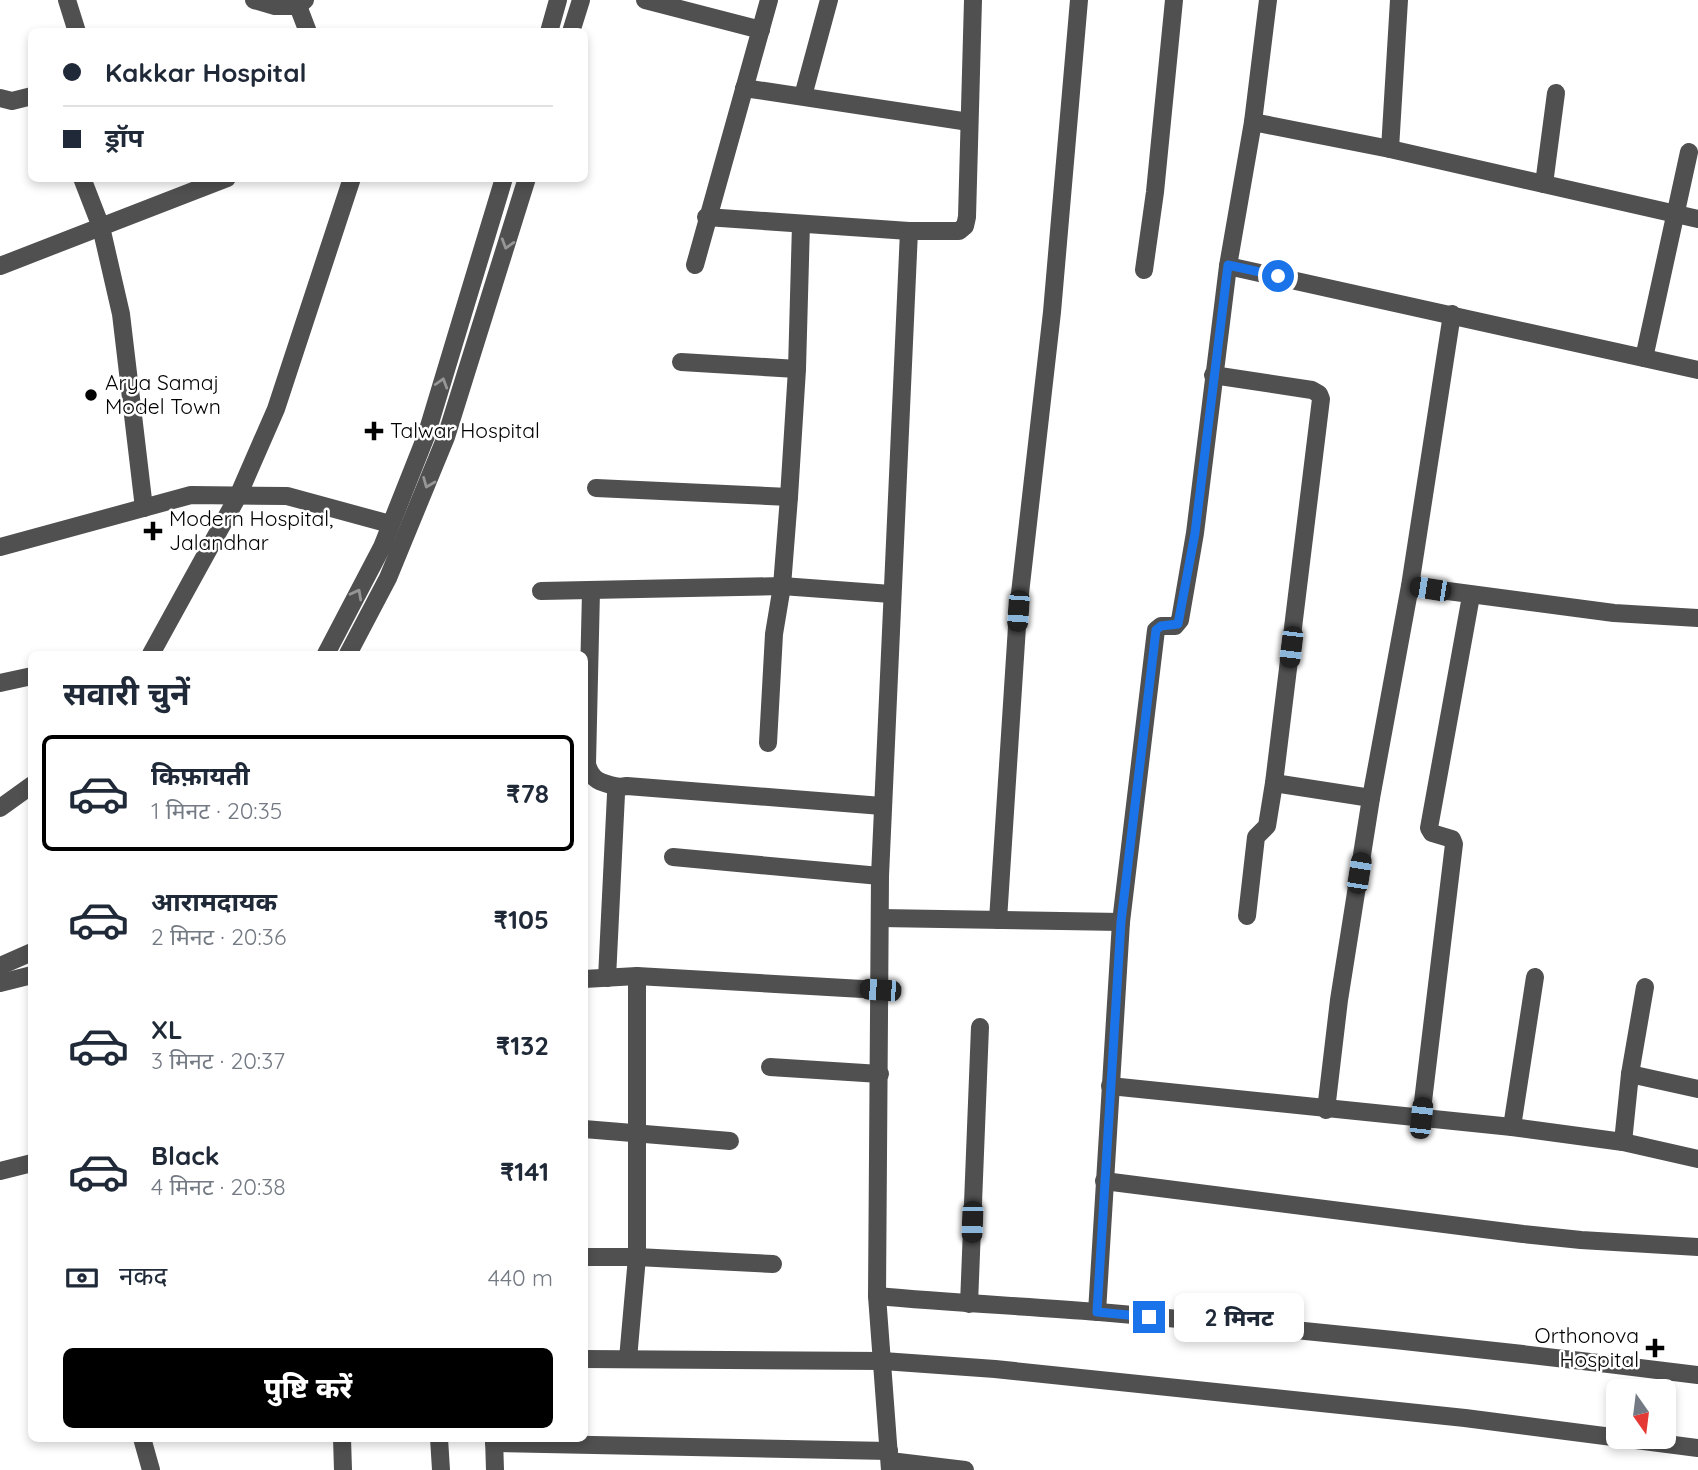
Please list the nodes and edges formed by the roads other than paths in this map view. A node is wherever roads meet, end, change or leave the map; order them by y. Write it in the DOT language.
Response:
graph roads {
  1 [pos="67,0"];
  2 [pos="254,0"];
  3 [pos="558,0"];
  4 [pos="580,0"];
  5 [pos="645,0"];
  6 [pos="769,0"];
  7 [pos="829,0"];
  8 [pos="973,0"];
  9 [pos="1079,0"];
  10 [pos="1174,0"];
  11 [pos="1268,0"];
  12 [pos="1399,0"];
  13 [pos="301,3"];
  14 [pos="76,28"];
  15 [pos="308,28"];
  16 [pos="550,28"];
  17 [pos="572,28"];
  18 [pos="761,30"];
  19 [pos="744,88"];
  20 [pos="1556,93"];
  21 [pos="803,96"];
  22 [pos="28,97"];
  23 [pos="0,98"];
  24 [pos="969,122"];
  25 [pos="1253,122"];
  26 [pos="1390,149"];
  27 [pos="1689,152"];
  28 [pos="84,182"];
  29 [pos="217,182"];
  30 [pos="351,182"];
  31 [pos="503,182"];
  32 [pos="526,182"];
  33 [pos="1544,184"];
  34 [pos="1675,214"];
  35 [pos="706,217"];
  36 [pos="1698,219"];
  37 [pos="801,224"];
  38 [pos="101,227"];
  39 [pos="909,231"];
  40 [pos="695,265"];
  41 [pos="1228,265"];
  42 [pos="0,266"];
  43 [pos="1144,270"];
  44 [pos="1452,314"];
  45 [pos="1644,358"];
  46 [pos="681,362"];
  47 [pos="797,369"];
  48 [pos="1698,370"];
  49 [pos="1213,375"];
  50 [pos="596,488"];
  51 [pos="238,496"];
  52 [pos="789,497"];
  53 [pos="144,508"];
  54 [pos="390,524"];
  55 [pos="0,547"];
  56 [pos="782,586"];
  57 [pos="1410,586"];
  58 [pos="541,591"];
  59 [pos="591,592"];
  60 [pos="891,594"];
  61 [pos="1471,596"];
  62 [pos="1698,618"];
  63 [pos="154,651"];
  64 [pos="328,651"];
  65 [pos="351,651"];
  66 [pos="28,677"];
  67 [pos="0,683"];
  68 [pos="588,721"];
  69 [pos="768,743"];
  70 [pos="588,767"];
  71 [pos="1274,783"];
  72 [pos="619,787"];
  73 [pos="28,788"];
  74 [pos="1371,798"];
  75 [pos="882,806"];
  76 [pos="0,808"];
  77 [pos="673,857"];
  78 [pos="880,876"];
  79 [pos="1247,916"];
  80 [pos="880,918"];
  81 [pos="998,920"];
  82 [pos="1121,922"];
  83 [pos="28,954"];
  84 [pos="0,966"];
  85 [pos="28,976"];
  86 [pos="637,976"];
  87 [pos="1535,977"];
  88 [pos="607,978"];
  89 [pos="588,979"];
  90 [pos="0,983"];
  91 [pos="1645,986"];
  92 [pos="880,990"];
  93 [pos="980,1027"];
  94 [pos="769,1067"];
  95 [pos="880,1074"];
  96 [pos="1630,1074"];
  97 [pos="1111,1086"];
  98 [pos="1698,1088"];
  99 [pos="1325,1110"];
  100 [pos="1421,1118"];
  101 [pos="1512,1128"];
  102 [pos="588,1129"];
  103 [pos="637,1132"];
  104 [pos="730,1141"];
  105 [pos="1623,1142"];
  106 [pos="1698,1159"];
  107 [pos="28,1164"];
  108 [pos="0,1171"];
  109 [pos="1104,1181"];
  110 [pos="1698,1247"];
  111 [pos="588,1257"];
  112 [pos="637,1257"];
  113 [pos="773,1264"];
  114 [pos="877,1296"];
  115 [pos="969,1304"];
  116 [pos="1097,1312"];
  117 [pos="588,1359"];
  118 [pos="628,1359"];
  119 [pos="883,1361"];
  120 [pos="1698,1375"];
  121 [pos="143,1442"];
  122 [pos="342,1442"];
  123 [pos="439,1442"];
  124 [pos="494,1442"];
  125 [pos="514,1442"];
  126 [pos="1698,1448"];
  127 [pos="890,1461"];
  128 [pos="151,1470"];
  129 [pos="343,1470"];
  130 [pos="441,1470"];
  131 [pos="495,1470"];
  132 [pos="965,1470"];
  1 -- 14 [label="street"];
  2 -- 13 [label="street"];
  3 -- 16 [label="street"];
  4 -- 17 [label="street"];
  5 -- 18 [label="street"];
  6 -- 18 [label="street"];
  7 -- 21 [label="street"];
  8 -- 24 [label="street"];
  9 -- 81 [label="street"];
  10 -- 43 [label="street"];
  11 -- 25 [label="street"];
  12 -- 26 [label="street"];
  13 -- 15 [label="street"];
  18 -- 19 [label="street"];
  19 -- 21 [label="street"];
  19 -- 35 [label="street"];
  20 -- 33 [label="street"];
  21 -- 24 [label="street"];
  22 -- 23 [label="street"];
  24 -- 39 [label="street"];
  25 -- 26 [label="street"];
  25 -- 41 [label="street"];
  26 -- 33 [label="street"];
  27 -- 34 [label="street"];
  28 -- 38 [label="street"];
  29 -- 38 [label="street"];
  30 -- 51 [label="street"];
  54 -- 31 [label="street, one-way"];
  32 -- 65 [label="street, one-way"];
  33 -- 34 [label="street"];
  34 -- 36 [label="street"];
  34 -- 45 [label="street"];
  35 -- 37 [label="street"];
  35 -- 40 [label="street"];
  37 -- 39 [label="street"];
  37 -- 47 [label="street"];
  38 -- 42 [label="street"];
  38 -- 53 [label="street"];
  39 -- 60 [label="street"];
  41 -- 44 [label="street"];
  41 -- 49 [label="street"];
  44 -- 45 [label="street"];
  44 -- 57 [label="street"];
  45 -- 48 [label="street"];
  46 -- 47 [label="street"];
  47 -- 52 [label="street"];
  49 -- 71 [label="street"];
  49 -- 82 [label="street"];
  50 -- 52 [label="street"];
  51 -- 53 [label="street"];
  51 -- 54 [label="street"];
  51 -- 63 [label="street"];
  52 -- 56 [label="street"];
  53 -- 55 [label="street"];
  64 -- 54 [label="street, one-way"];
  56 -- 59 [label="street"];
  56 -- 60 [label="street"];
  56 -- 69 [label="street"];
  57 -- 61 [label="street"];
  57 -- 74 [label="street"];
  58 -- 59 [label="street"];
  59 -- 68 [label="street"];
  60 -- 75 [label="street"];
  61 -- 62 [label="street"];
  61 -- 100 [label="street"];
  66 -- 67 [label="street"];
  70 -- 72 [label="street"];
  71 -- 74 [label="street"];
  71 -- 79 [label="street"];
  72 -- 75 [label="street"];
  72 -- 88 [label="street"];
  73 -- 76 [label="street"];
  74 -- 99 [label="street"];
  75 -- 78 [label="street"];
  77 -- 78 [label="street"];
  78 -- 80 [label="street"];
  80 -- 81 [label="street"];
  80 -- 92 [label="street"];
  81 -- 82 [label="street"];
  82 -- 97 [label="street"];
  83 -- 84 [label="street"];
  85 -- 90 [label="street"];
  86 -- 88 [label="street"];
  86 -- 92 [label="street"];
  86 -- 103 [label="street"];
  87 -- 101 [label="street"];
  88 -- 89 [label="street"];
  91 -- 96 [label="street"];
  92 -- 95 [label="street"];
  93 -- 115 [label="street"];
  94 -- 95 [label="street"];
  95 -- 114 [label="street"];
  96 -- 98 [label="street"];
  96 -- 105 [label="street"];
  97 -- 99 [label="street"];
  97 -- 109 [label="street"];
  99 -- 100 [label="street"];
  100 -- 101 [label="street"];
  101 -- 105 [label="street"];
  102 -- 103 [label="street"];
  103 -- 104 [label="street"];
  103 -- 112 [label="street"];
  105 -- 106 [label="street"];
  107 -- 108 [label="street"];
  109 -- 110 [label="street"];
  109 -- 116 [label="street"];
  111 -- 112 [label="street"];
  112 -- 113 [label="street"];
  112 -- 118 [label="street"];
  114 -- 115 [label="street"];
  114 -- 119 [label="street"];
  115 -- 116 [label="street"];
  116 -- 120 [label="street"];
  117 -- 118 [label="street"];
  118 -- 119 [label="street"];
  119 -- 126 [label="street"];
  119 -- 127 [label="street"];
  121 -- 128 [label="street"];
  122 -- 129 [label="street"];
  123 -- 130 [label="street"];
  124 -- 131 [label="street"];
  125 -- 127 [label="street"];
  127 -- 132 [label="street"];
}
